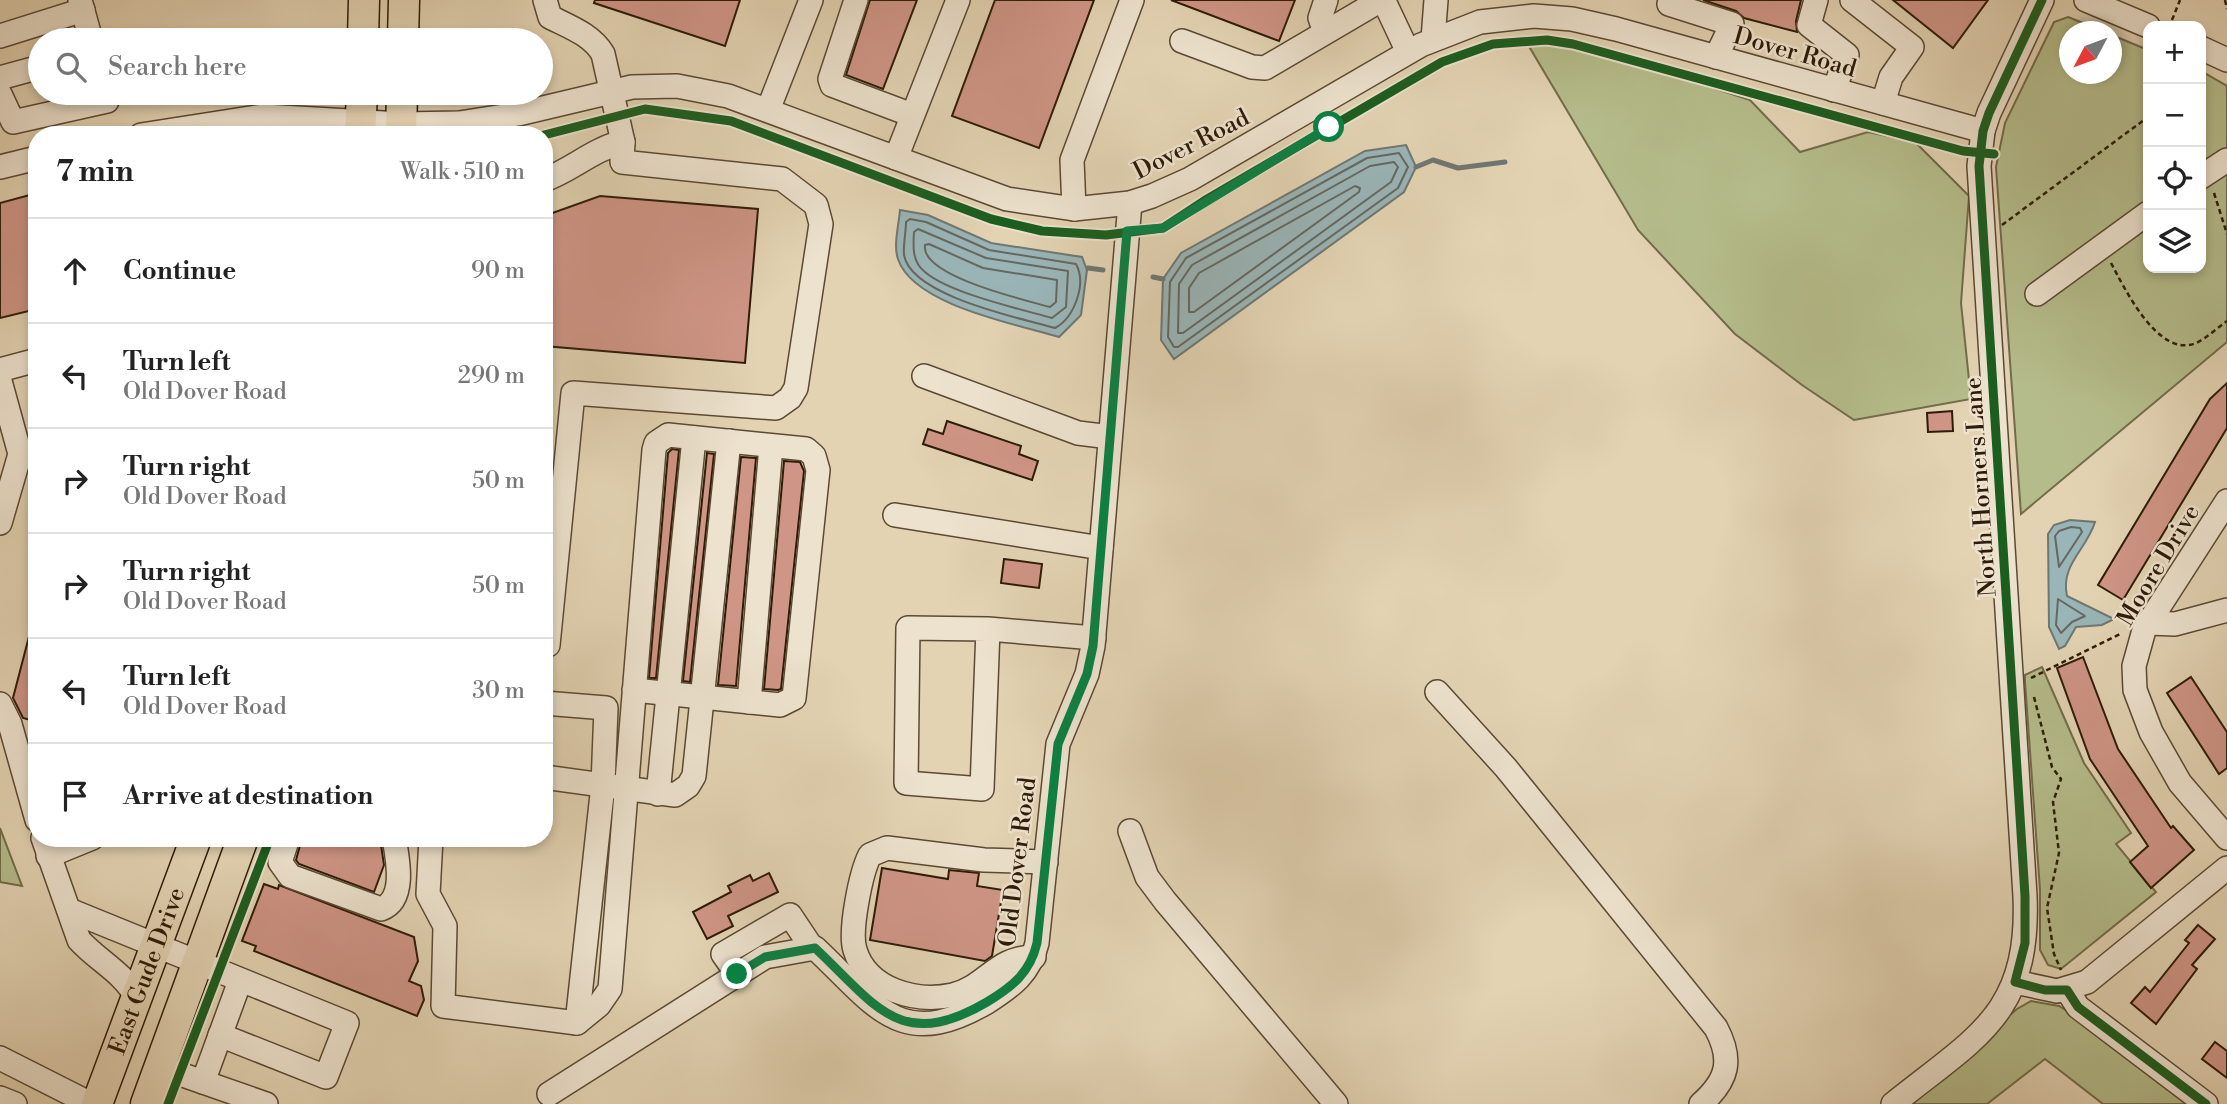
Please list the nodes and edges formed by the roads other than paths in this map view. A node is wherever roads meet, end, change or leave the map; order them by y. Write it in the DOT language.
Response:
graph roads {
  1 [pos="364,0"];
  2 [pos="404,0"];
  3 [pos="545,0"];
  4 [pos="811,0"];
  5 [pos="856,0"];
  6 [pos="958,0"];
  7 [pos="1132,0"];
  8 [pos="1326,0"];
  9 [pos="1436,0"];
  10 [pos="1816,0"];
  11 [pos="1852,0"];
  12 [pos="2042,0"];
  13 [pos="2086,0"];
  14 [pos="1386,1"];
  15 [pos="1670,4"];
  16 [pos="82,5"];
  17 [pos="1699,13"];
  18 [pos="2143,24"];
  19 [pos="88,28"];
  20 [pos="363,28"];
  21 [pos="403,28"];
  22 [pos="1325,32"];
  23 [pos="0,36"];
  24 [pos="1433,39"];
  25 [pos="1182,41"];
  26 [pos="1688,49"];
  27 [pos="2206,50"];
  28 [pos="1408,52"];
  29 [pos="1716,57"];
  30 [pos="2227,58"];
  31 [pos="28,70"];
  32 [pos="0,78"];
  33 [pos="1834,90"];
  34 [pos="614,91"];
  35 [pos="0,94"];
  36 [pos="1882,103"];
  37 [pos="93,105"];
  38 [pos="402,105"];
  39 [pos="552,105"];
  40 [pos="553,105"];
  41 [pos="768,110"];
  42 [pos="912,115"];
  43 [pos="361,116"];
  44 [pos="263,125"];
  45 [pos="392,126"];
  46 [pos="401,126"];
  47 [pos="435,126"];
  48 [pos="1983,131"];
  49 [pos="623,142"];
  50 [pos="896,158"];
  51 [pos="28,160"];
  52 [pos="2227,160"];
  53 [pos="0,167"];
  54 [pos="2206,174"];
  55 [pos="553,177"];
  56 [pos="1129,203"];
  57 [pos="1074,209"];
  58 [pos="2143,217"];
  59 [pos="2037,294"];
  60 [pos="28,362"];
  61 [pos="0,369"];
  62 [pos="924,376"];
  63 [pos="0,381"];
  64 [pos="1110,437"];
  65 [pos="694,438"];
  66 [pos="729,441"];
  67 [pos="771,446"];
  68 [pos="2227,501"];
  69 [pos="895,515"];
  70 [pos="0,523"];
  71 [pos="1101,548"];
  72 [pos="553,595"];
  73 [pos="2227,610"];
  74 [pos="2148,623"];
  75 [pos="988,629"];
  76 [pos="1094,638"];
  77 [pos="634,690"];
  78 [pos="1437,692"];
  79 [pos="670,694"];
  80 [pos="703,697"];
  81 [pos="748,702"];
  82 [pos="0,704"];
  83 [pos="553,704"];
  84 [pos="27,751"];
  85 [pos="553,778"];
  86 [pos="603,785"];
  87 [pos="626,789"];
  88 [pos="658,794"];
  89 [pos="1130,831"];
  90 [pos="2227,838"];
  91 [pos="46,847"];
  92 [pos="193,847"];
  93 [pos="240,847"];
  94 [pos="284,847"];
  95 [pos="394,847"];
  96 [pos="431,847"];
  97 [pos="1046,862"];
  98 [pos="2227,868"];
  99 [pos="69,910"];
  100 [pos="156,946"];
  101 [pos="812,948"];
  102 [pos="1034,957"];
  103 [pos="197,964"];
  104 [pos="737,974"];
  105 [pos="240,981"];
  106 [pos="2015,982"];
  107 [pos="2067,990"];
  108 [pos="136,998"];
  109 [pos="577,1023"];
  110 [pos="220,1035"];
  111 [pos="0,1058"];
  112 [pos="160,1067"];
  113 [pos="203,1082"];
  114 [pos="549,1094"];
  115 [pos="0,1098"];
  116 [pos="63,1098"];
  117 [pos="15,1104"];
  118 [pos="92,1104"];
  119 [pos="97,1104"];
  120 [pos="146,1104"];
  121 [pos="266,1104"];
  122 [pos="1336,1104"];
  123 [pos="1701,1104"];
  124 [pos="1893,1104"];
  125 [pos="2206,1104"];
  1 -- 20 [label="main road"];
  2 -- 21 [label="main road"];
  3 -- 34 [label="street"];
  4 -- 41 [label="street"];
  5 -- 42 [label="street"];
  6 -- 42 [label="street"];
  7 -- 57 [label="street"];
  8 -- 22 [label="street"];
  9 -- 24 [label="street"];
  10 -- 33 [label="street"];
  11 -- 36 [label="street"];
  12 -- 48 [label="street, North Horners Lane"];
  13 -- 18 [label="street"];
  14 -- 22 [label="street"];
  14 -- 28 [label="street"];
  15 -- 17 [label="street"];
  16 -- 19 [label="street"];
  16 -- 23 [label="street"];
  17 -- 26 [label="street"];
  17 -- 29 [label="street"];
  22 -- 25 [label="street"];
  24 -- 26 [label="street, Dover Road"];
  24 -- 28 [label="street, Dover Road"];
  26 -- 29 [label="street, Dover Road"];
  27 -- 30 [label="street"];
  28 -- 56 [label="street, Dover Road"];
  29 -- 33 [label="street, Dover Road"];
  31 -- 32 [label="street"];
  33 -- 36 [label="street, Dover Road"];
  34 -- 40 [label="street, Dover Road"];
  34 -- 41 [label="street, Dover Road"];
  34 -- 49 [label="street"];
  35 -- 37 [label="street"];
  36 -- 48 [label="street, Dover Road"];
  38 -- 46 [label="main road"];
  39 -- 47 [label="street, Dover Road"];
  41 -- 50 [label="street, Dover Road"];
  42 -- 50 [label="street"];
  43 -- 44 [label="street, Dover Road"];
  43 -- 45 [label="street, Dover Road"];
  48 -- 106 [label="street, North Horners Lane"];
  49 -- 55 [label="street"];
  49 -- 72 [label="street"];
  50 -- 57 [label="street, Dover Road"];
  51 -- 53 [label="street"];
  52 -- 54 [label="street"];
  56 -- 57 [label="street, Dover Road"];
  56 -- 64 [label="street, Old Dover Road"];
  58 -- 59 [label="street"];
  60 -- 61 [label="street"];
  62 -- 64 [label="street"];
  63 -- 70 [label="street"];
  64 -- 71 [label="street, Old Dover Road"];
  65 -- 66 [label="street"];
  65 -- 77 [label="street"];
  65 -- 79 [label="street"];
  66 -- 67 [label="street"];
  66 -- 80 [label="street"];
  67 -- 81 [label="street"];
  67 -- 81 [label="street"];
  68 -- 74 [label="street, Moore Drive"];
  69 -- 71 [label="street"];
  71 -- 76 [label="street, Old Dover Road"];
  73 -- 74 [label="street"];
  74 -- 90 [label="street, Moore Drive"];
  75 -- 75 [label="street"];
  75 -- 76 [label="street"];
  76 -- 97 [label="street, Old Dover Road"];
  77 -- 79 [label="street"];
  77 -- 87 [label="street"];
  78 -- 123 [label="street"];
  79 -- 80 [label="street"];
  79 -- 88 [label="street"];
  80 -- 81 [label="street"];
  80 -- 88 [label="street"];
  82 -- 84 [label="street"];
  83 -- 86 [label="street"];
  85 -- 86 [label="street"];
  86 -- 87 [label="street"];
  86 -- 109 [label="street"];
  87 -- 88 [label="street"];
  87 -- 109 [label="street"];
  89 -- 122 [label="street"];
  91 -- 99 [label="street"];
  92 -- 100 [label="main road, East Gude Drive"];
  93 -- 103 [label="main road, East Gude Drive"];
  94 -- 95 [label="street"];
  96 -- 109 [label="street"];
  97 -- 102 [label="street, Old Dover Road"];
  97 -- 102 [label="street"];
  98 -- 107 [label="street"];
  99 -- 100 [label="street"];
  99 -- 108 [label="street"];
  100 -- 103 [label="street"];
  100 -- 108 [label="main road, East Gude Drive"];
  101 -- 102 [label="street, Old Dover Road"];
  101 -- 104 [label="street"];
  101 -- 104 [label="street, Old Dover Road"];
  103 -- 105 [label="street"];
  103 -- 112 [label="main road, East Gude Drive"];
  104 -- 114 [label="street"];
  105 -- 110 [label="street"];
  105 -- 110 [label="street"];
  106 -- 107 [label="street"];
  106 -- 124 [label="street, North Horners Lane"];
  107 -- 125 [label="street"];
  108 -- 119 [label="main road, East Gude Drive"];
  110 -- 113 [label="street"];
  111 -- 116 [label="street"];
  112 -- 113 [label="street"];
  112 -- 120 [label="main road, East Gude Drive"];
  113 -- 121 [label="street"];
  115 -- 117 [label="street"];
  116 -- 118 [label="street"];
}
